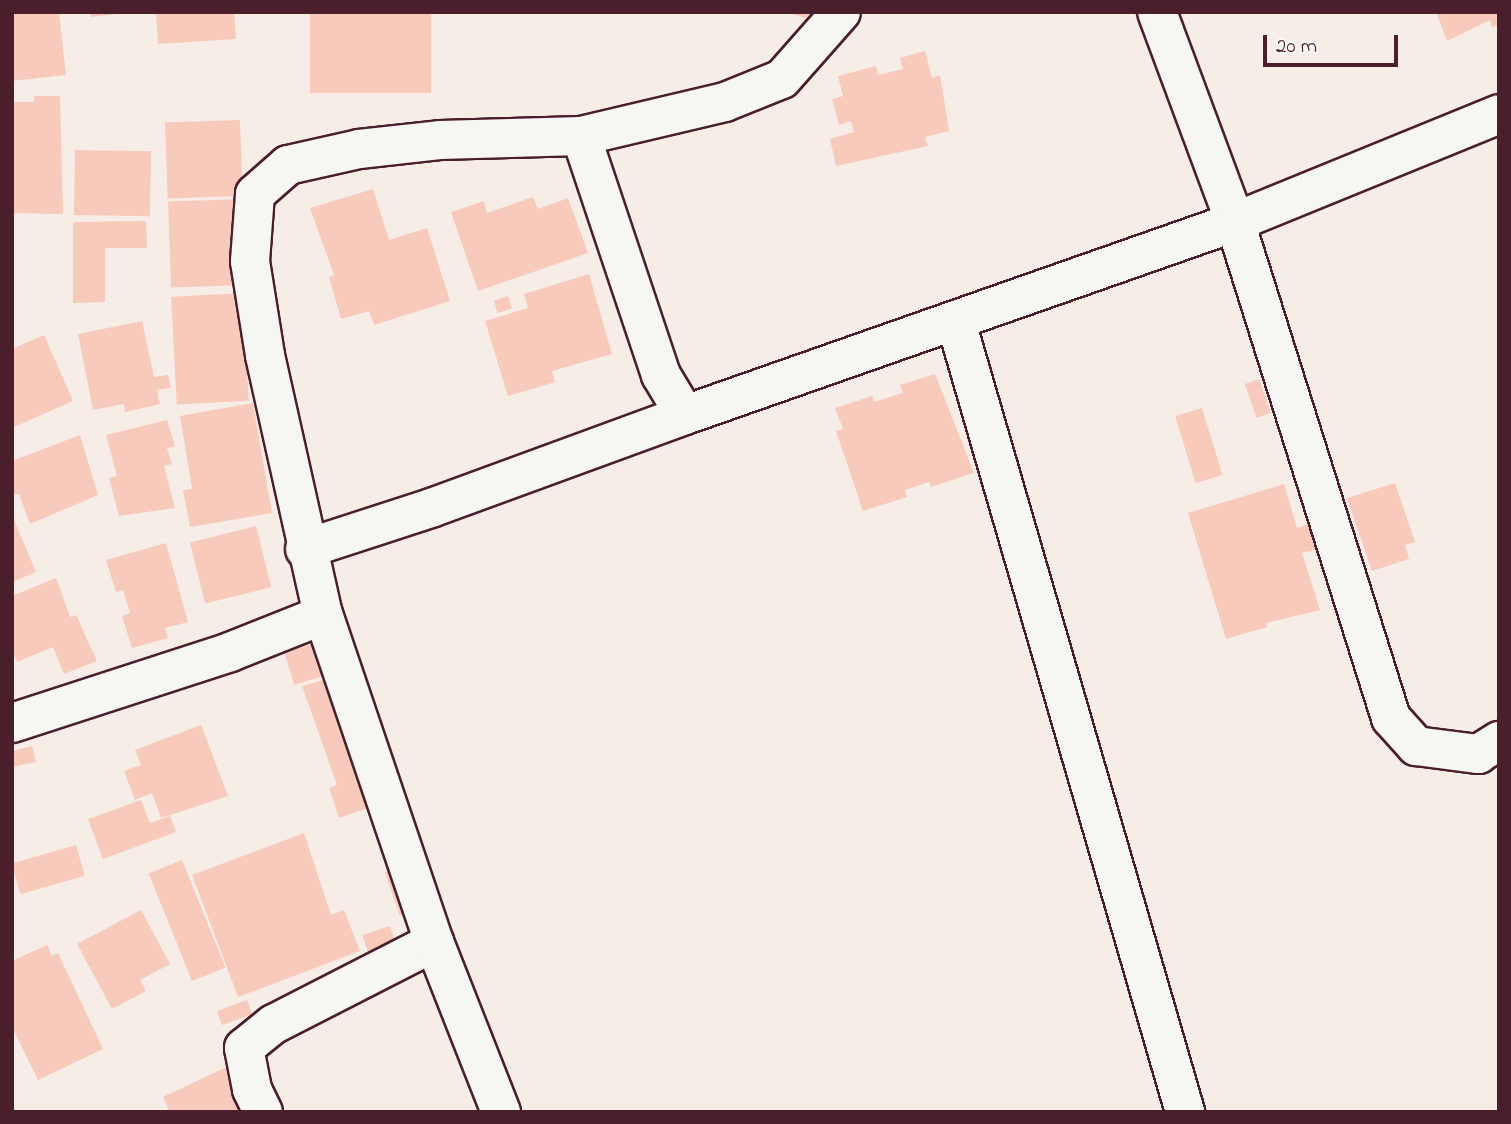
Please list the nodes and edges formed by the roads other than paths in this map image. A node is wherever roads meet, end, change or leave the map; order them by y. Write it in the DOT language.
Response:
graph roads {
  1 [pos="841,12"];
  2 [pos="1157,12"];
  3 [pos="1499,114"];
  4 [pos="581,136"];
  5 [pos="1235,222"];
  6 [pos="957,322"];
  7 [pos="685,415"];
  8 [pos="305,549"];
  9 [pos="323,615"];
  10 [pos="12,723"];
  11 [pos="1499,741"];
  12 [pos="433,942"];
  13 [pos="263,1112"];
  14 [pos="501,1112"];
  15 [pos="1185,1112"];
  1 -- 4 [label="street"];
  2 -- 5 [label="street"];
  3 -- 5 [label="street"];
  4 -- 7 [label="street"];
  4 -- 8 [label="street"];
  5 -- 6 [label="street"];
  5 -- 11 [label="street"];
  6 -- 7 [label="street"];
  6 -- 15 [label="street"];
  7 -- 8 [label="street"];
  8 -- 9 [label="street"];
  9 -- 10 [label="street"];
  9 -- 12 [label="street"];
  12 -- 13 [label="street"];
  12 -- 14 [label="street"];
}
